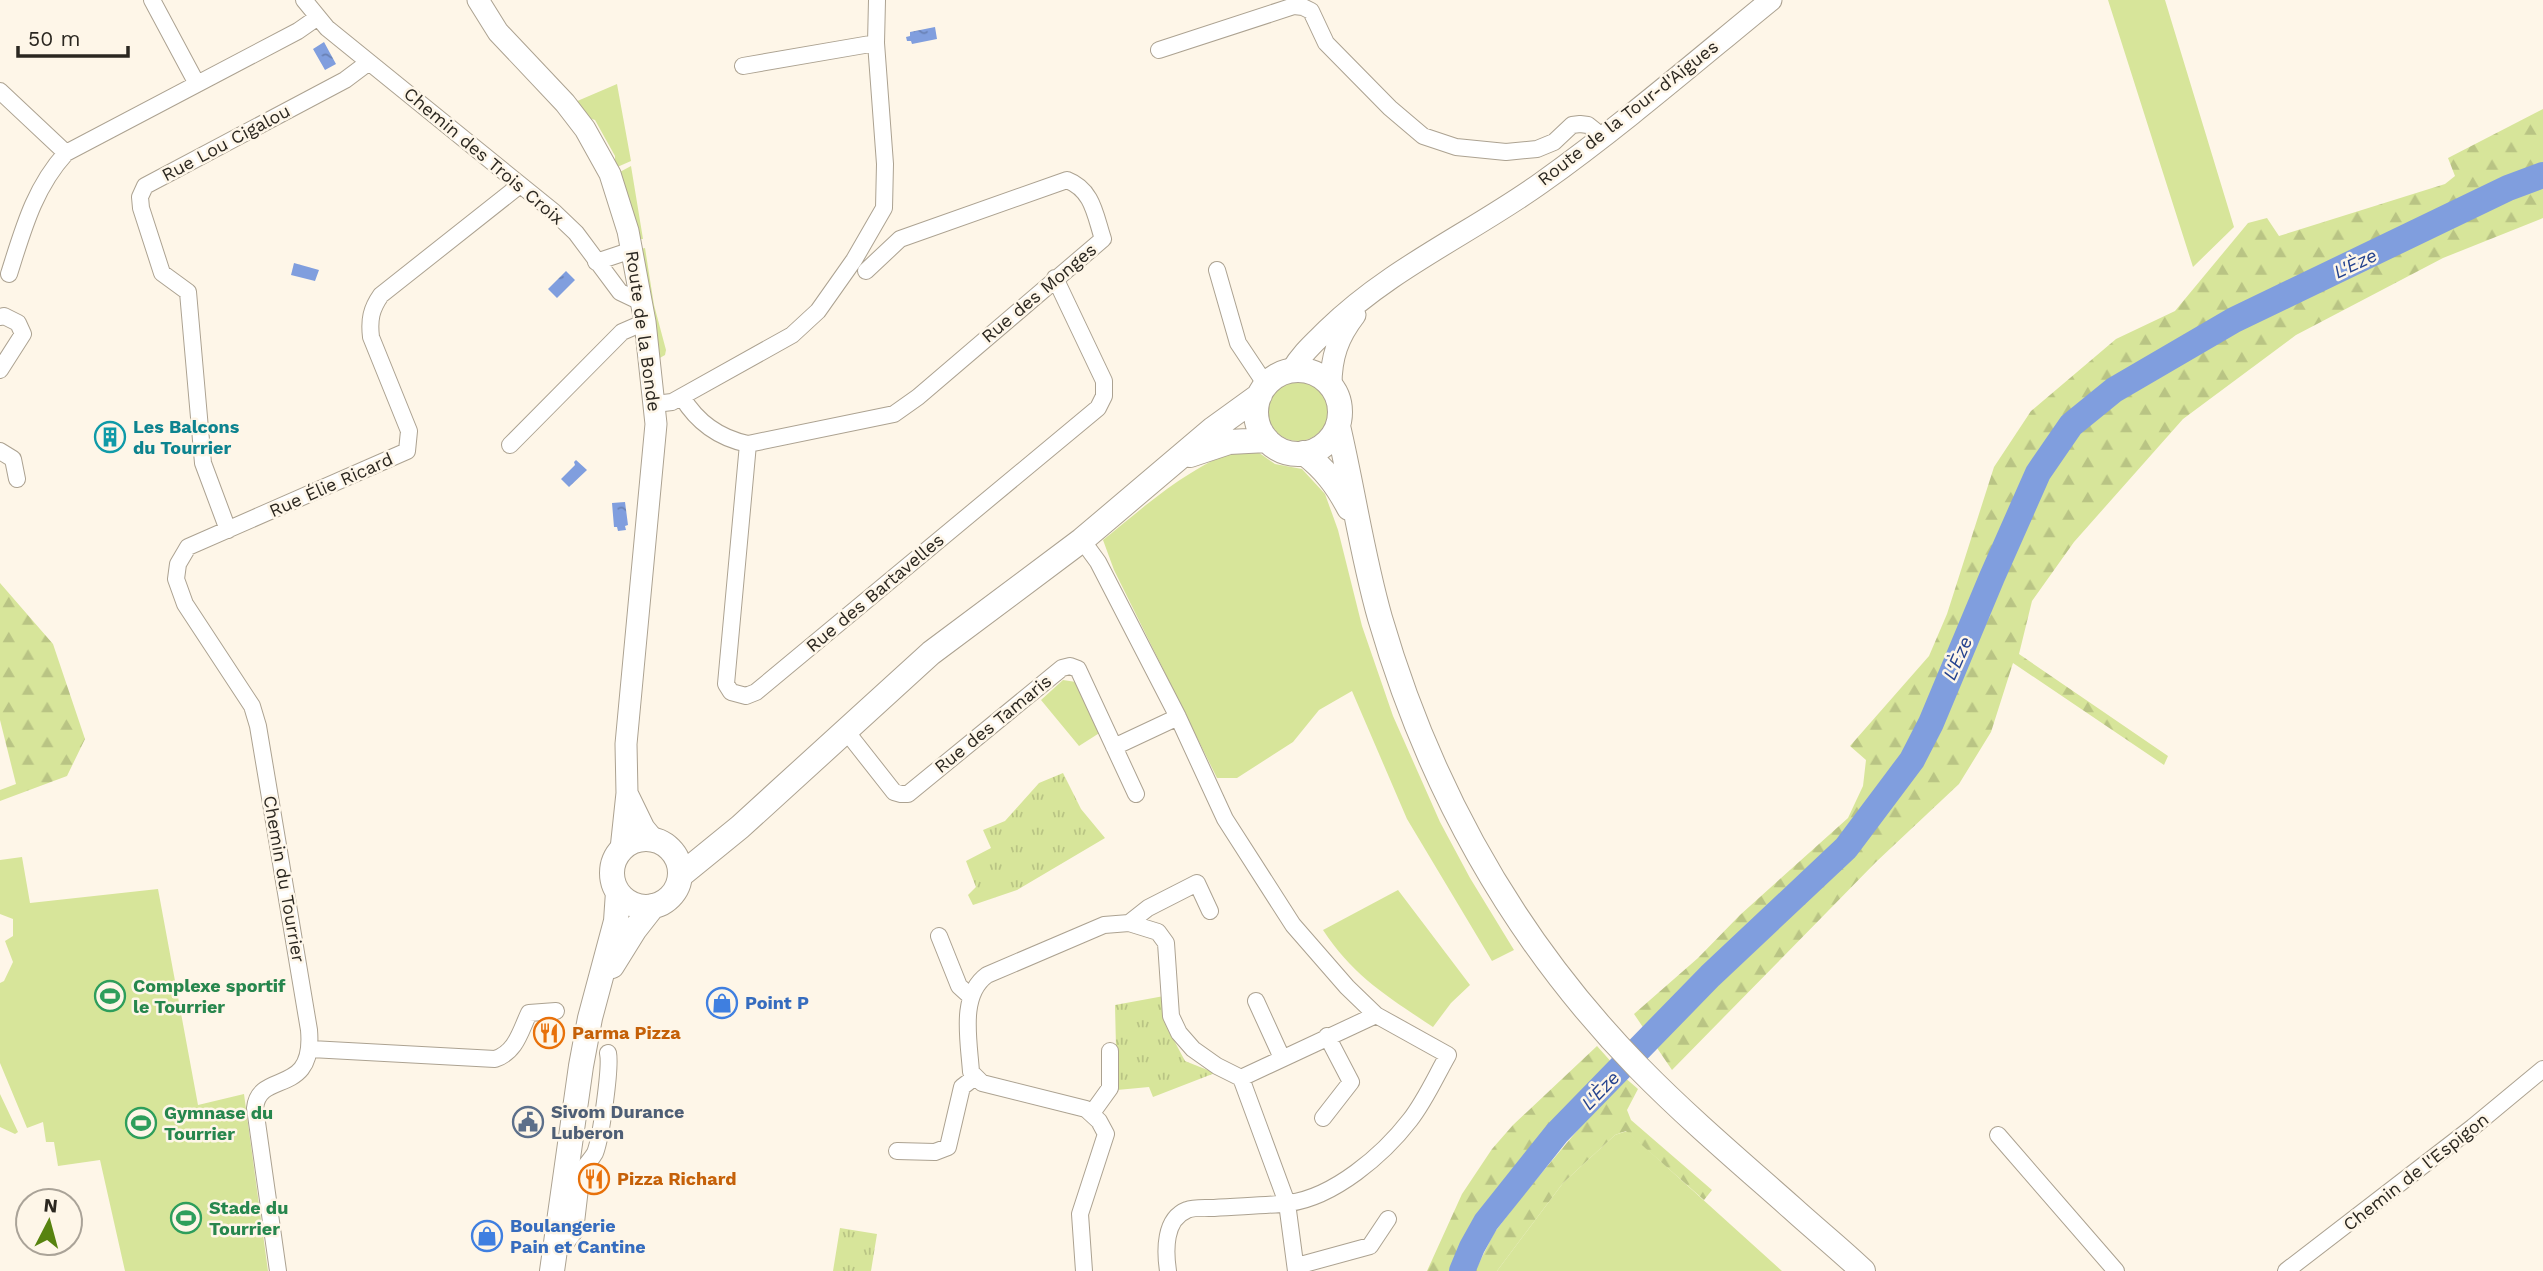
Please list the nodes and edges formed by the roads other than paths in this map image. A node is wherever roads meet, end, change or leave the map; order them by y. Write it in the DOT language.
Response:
graph roads {
  1 [pos="152,0"];
  2 [pos="304,0"];
  3 [pos="478,0"];
  4 [pos="877,0"];
  5 [pos="1771,0"];
  6 [pos="318,17"];
  7 [pos="876,43"];
  8 [pos="1159,50"];
  9 [pos="369,61"];
  10 [pos="743,66"];
  11 [pos="197,84"];
  12 [pos="0,91"];
  13 [pos="1603,137"];
  14 [pos="65,153"];
  15 [pos="520,185"];
  16 [pos="632,250"];
  17 [pos="596,262"];
  18 [pos="1217,270"];
  19 [pos="866,271"];
  20 [pos="9,274"];
  21 [pos="1055,278"];
  22 [pos="1376,289"];
  23 [pos="643,312"];
  24 [pos="0,317"];
  25 [pos="0,370"];
  26 [pos="1292,370"];
  27 [pos="1331,385"];
  28 [pos="1263,390"];
  29 [pos="682,397"];
  30 [pos="655,404"];
  31 [pos="1338,426"];
  32 [pos="1267,440"];
  33 [pos="748,444"];
  34 [pos="510,445"];
  35 [pos="0,451"];
  36 [pos="1304,453"];
  37 [pos="1177,460"];
  38 [pos="17,479"];
  39 [pos="1357,524"];
  40 [pos="228,530"];
  41 [pos="1082,540"];
  42 [pos="178,564"];
  43 [pos="1178,717"];
  44 [pos="846,731"];
  45 [pos="1114,747"];
  46 [pos="627,793"];
  47 [pos="1136,794"];
  48 [pos="740,827"];
  49 [pos="662,843"];
  50 [pos="621,849"];
  51 [pos="681,874"];
  52 [pos="618,892"];
  53 [pos="653,906"];
  54 [pos="1210,911"];
  55 [pos="1129,923"];
  56 [pos="939,936"];
  57 [pos="600,986"];
  58 [pos="970,996"];
  59 [pos="1256,1001"];
  60 [pos="556,1011"];
  61 [pos="1376,1015"];
  62 [pos="1327,1036"];
  63 [pos="311,1049"];
  64 [pos="1110,1051"];
  65 [pos="608,1052"];
  66 [pos="1282,1058"];
  67 [pos="2543,1069"];
  68 [pos="975,1077"];
  69 [pos="1241,1078"];
  70 [pos="1092,1113"];
  71 [pos="1323,1118"];
  72 [pos="1998,1135"];
  73 [pos="897,1151"];
  74 [pos="1287,1203"];
  75 [pos="1388,1219"];
  76 [pos="554,1261"];
  77 [pos="1296,1269"];
  78 [pos="278,1271"];
  79 [pos="1084,1271"];
  80 [pos="1168,1271"];
  81 [pos="1863,1271"];
  82 [pos="2116,1271"];
  83 [pos="2286,1271"];
  1 -- 11 [label="street"];
  2 -- 6 [label="street, Chemin des Trois Croix"];
  3 -- 16 [label="main road, Route de la Bonde"];
  4 -- 7 [label="street"];
  5 -- 13 [label="main road, Route de la Tour-d'Aigues"];
  6 -- 9 [label="street, Chemin des Trois Croix"];
  6 -- 11 [label="street"];
  7 -- 10 [label="street"];
  7 -- 29 [label="street"];
  8 -- 13 [label="street"];
  9 -- 15 [label="street, Chemin des Trois Croix"];
  9 -- 40 [label="street, Rue Lou Cigalou"];
  11 -- 14 [label="street"];
  12 -- 14 [label="street"];
  13 -- 22 [label="main road, Route de la Tour-d'Aigues"];
  14 -- 20 [label="street"];
  15 -- 17 [label="street, Chemin des Trois Croix"];
  15 -- 40 [label="street, Rue Élie Ricard"];
  16 -- 17 [label="street"];
  16 -- 23 [label="main road, Route de la Bonde"];
  17 -- 23 [label="street, Chemin des Trois Croix"];
  18 -- 28 [label="street"];
  19 -- 21 [label="street, Rue des Monges"];
  21 -- 33 [label="street, Rue des Monges"];
  21 -- 33 [label="street, Rue des Bartavelles"];
  22 -- 26 [label="main road, Route de la Tour-d'Aigues"];
  22 -- 27 [label="main road, Route de la Tour-d'Aigues"];
  23 -- 30 [label="main road, Route de la Bonde"];
  23 -- 34 [label="street"];
  24 -- 25 [label="street"];
  26 -- 27 [label="main road"];
  26 -- 28 [label="main road"];
  27 -- 31 [label="main road"];
  28 -- 32 [label="main road"];
  28 -- 37 [label="main road"];
  29 -- 30 [label="street"];
  29 -- 33 [label="street"];
  30 -- 46 [label="main road, Route de la Bonde"];
  31 -- 36 [label="main road"];
  31 -- 39 [label="main road"];
  32 -- 36 [label="main road"];
  32 -- 37 [label="main road"];
  35 -- 38 [label="street"];
  36 -- 39 [label="main road"];
  37 -- 41 [label="main road"];
  39 -- 81 [label="main road"];
  40 -- 42 [label="street, Rue Élie Ricard"];
  41 -- 43 [label="street"];
  41 -- 44 [label="main road"];
  42 -- 63 [label="street, Chemin du Tourrier"];
  43 -- 45 [label="street"];
  43 -- 61 [label="street"];
  44 -- 45 [label="street, Rue des Tamaris"];
  44 -- 48 [label="main road"];
  45 -- 47 [label="street, Rue des Tamaris"];
  46 -- 49 [label="main road, Route de la Bonde"];
  46 -- 50 [label="main road, Route de la Bonde"];
  48 -- 49 [label="main road"];
  48 -- 51 [label="main road"];
  49 -- 50 [label="main road"];
  49 -- 51 [label="main road"];
  50 -- 52 [label="main road"];
  51 -- 53 [label="main road"];
  52 -- 53 [label="main road"];
  52 -- 57 [label="main road"];
  53 -- 57 [label="main road"];
  54 -- 55 [label="street"];
  55 -- 58 [label="street"];
  55 -- 69 [label="street"];
  56 -- 58 [label="street"];
  57 -- 76 [label="main road"];
  58 -- 68 [label="street"];
  59 -- 66 [label="street"];
  60 -- 63 [label="street"];
  61 -- 62 [label="street"];
  61 -- 74 [label="street"];
  62 -- 66 [label="street"];
  62 -- 71 [label="street"];
  63 -- 78 [label="street"];
  64 -- 70 [label="street"];
  65 -- 76 [label="street"];
  66 -- 69 [label="street"];
  67 -- 83 [label="street, Chemin de l'Espigon"];
  68 -- 70 [label="street"];
  68 -- 73 [label="street"];
  69 -- 74 [label="street"];
  70 -- 79 [label="street"];
  72 -- 82 [label="street"];
  74 -- 77 [label="street"];
  74 -- 80 [label="street"];
  75 -- 77 [label="street"];
}
